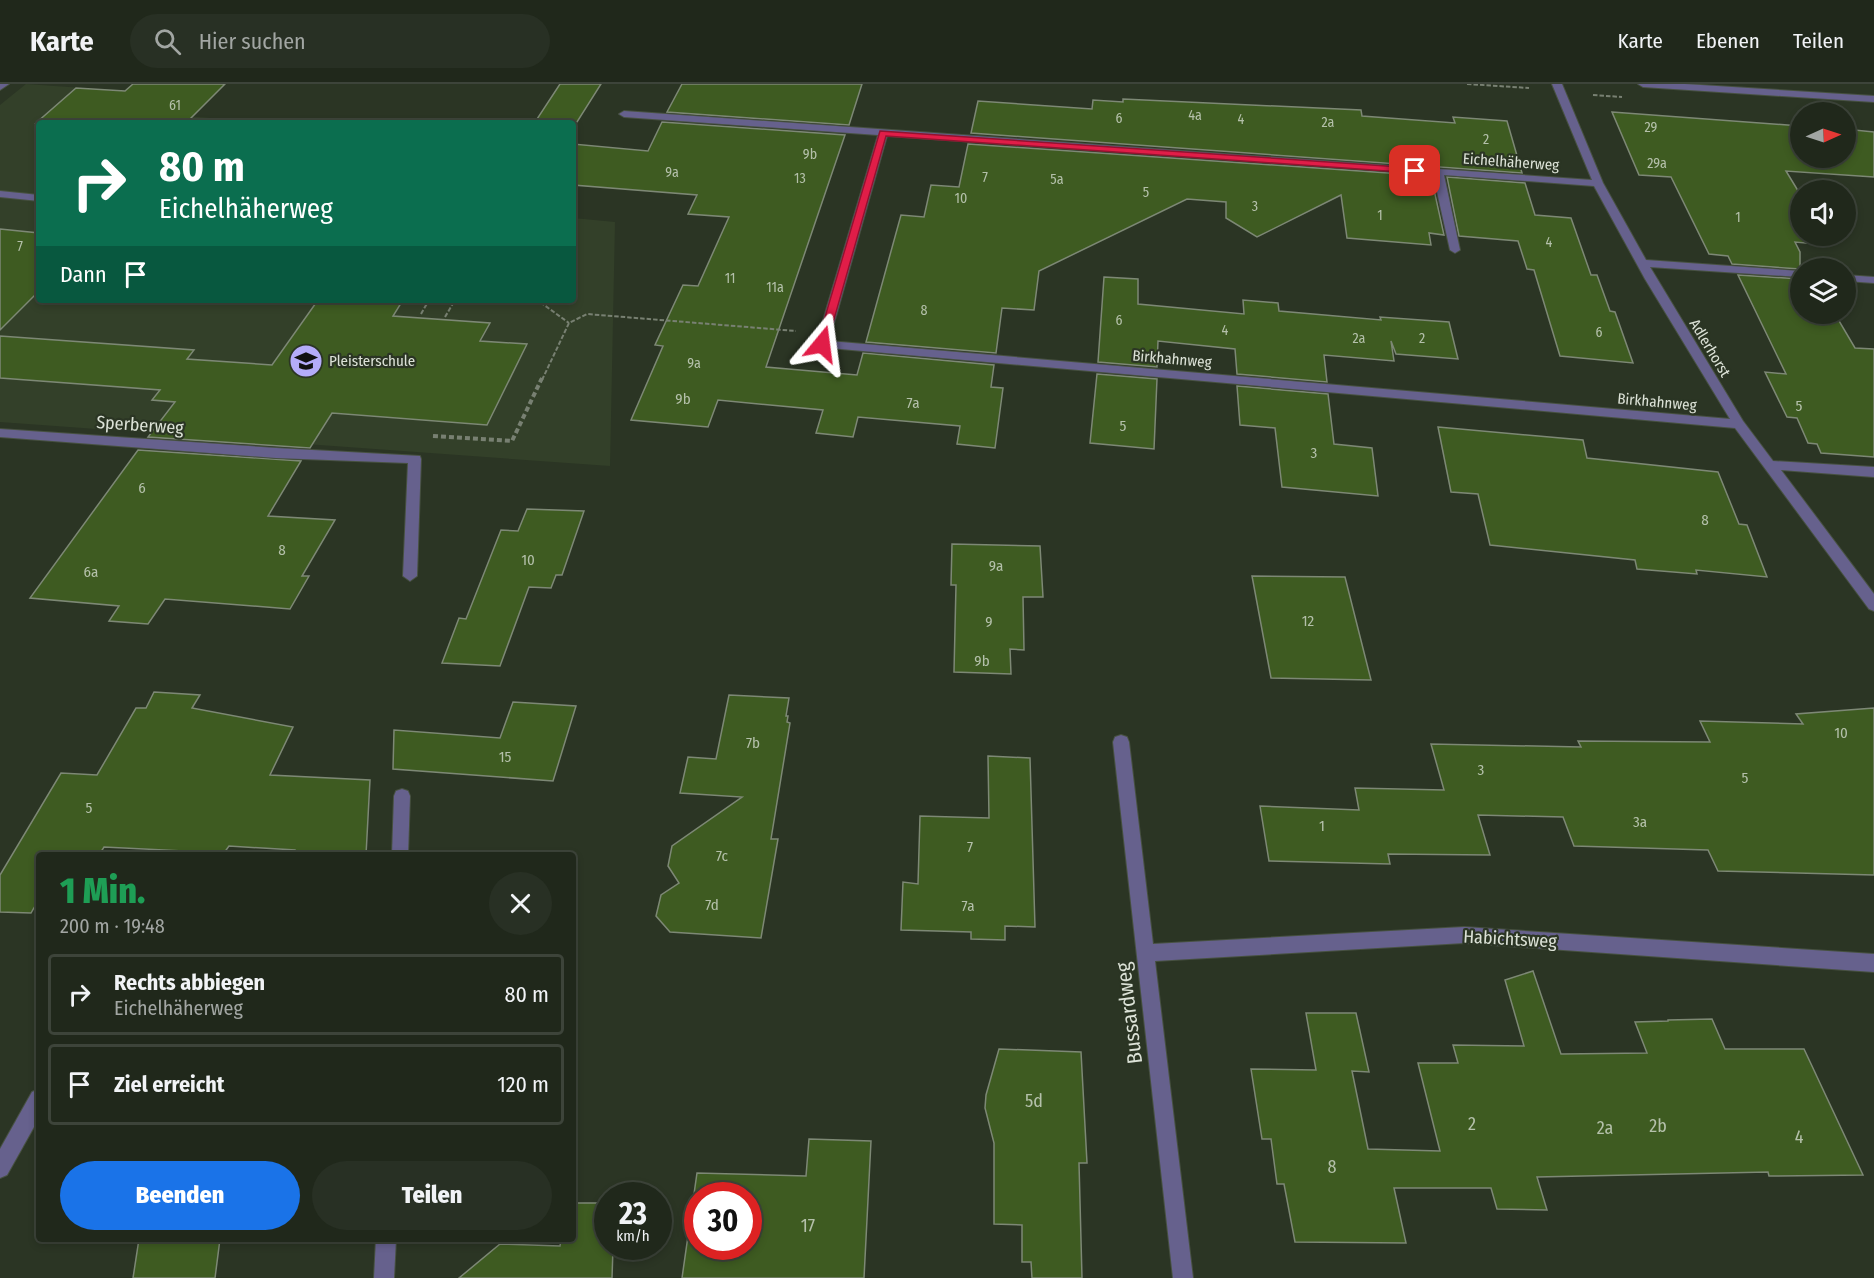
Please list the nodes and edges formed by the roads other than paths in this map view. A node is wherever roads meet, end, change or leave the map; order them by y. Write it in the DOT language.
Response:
graph roads {
  1 [pos="4,84"];
  2 [pos="1642,84"];
  3 [pos="0,87"];
  4 [pos="1558,88"];
  5 [pos="1874,99"];
  6 [pos="624,114"];
  7 [pos="883,133"];
  8 [pos="1438,172"];
  9 [pos="1598,183"];
  10 [pos="0,194"];
  11 [pos="36,198"];
  12 [pos="1455,250"];
  13 [pos="1642,263"];
  14 [pos="1790,273"];
  15 [pos="1856,279"];
  16 [pos="1874,280"];
  17 [pos="1739,424"];
  18 [pos="0,433"];
  19 [pos="1769,465"];
  20 [pos="1874,472"];
  21 [pos="410,576"];
  22 [pos="1874,605"];
  23 [pos="1121,742"];
  24 [pos="402,796"];
  25 [pos="400,852"];
  26 [pos="1146,953"];
  27 [pos="1874,963"];
  28 [pos="36,1104"];
  29 [pos="0,1168"];
  30 [pos="386,1242"];
  31 [pos="384,1278"];
  32 [pos="1184,1278"];
  1 -- 3 [label="street"];
  2 -- 5 [label="street"];
  4 -- 9 [label="street, Adlerhorst"];
  6 -- 7 [label="street, Eichelhäherweg"];
  7 -- 8 [label="street, Eichelhäherweg"];
  7 -- 17 [label="street, Birkhahnweg"];
  8 -- 9 [label="street, Eichelhäherweg"];
  8 -- 12 [label="street"];
  9 -- 13 [label="street, Adlerhorst"];
  10 -- 11 [label="street"];
  13 -- 14 [label="street"];
  13 -- 17 [label="street, Adlerhorst"];
  15 -- 16 [label="street"];
  17 -- 19 [label="street, Adlerhorst"];
  18 -- 21 [label="street, Sperberweg"];
  19 -- 20 [label="street"];
  19 -- 22 [label="street, Adlerhorst"];
  23 -- 26 [label="street, Bussardweg"];
  24 -- 25 [label="street"];
  26 -- 27 [label="street, Habichtsweg"];
  26 -- 32 [label="street, Bussardweg"];
  28 -- 29 [label="street"];
  30 -- 31 [label="street"];
}
